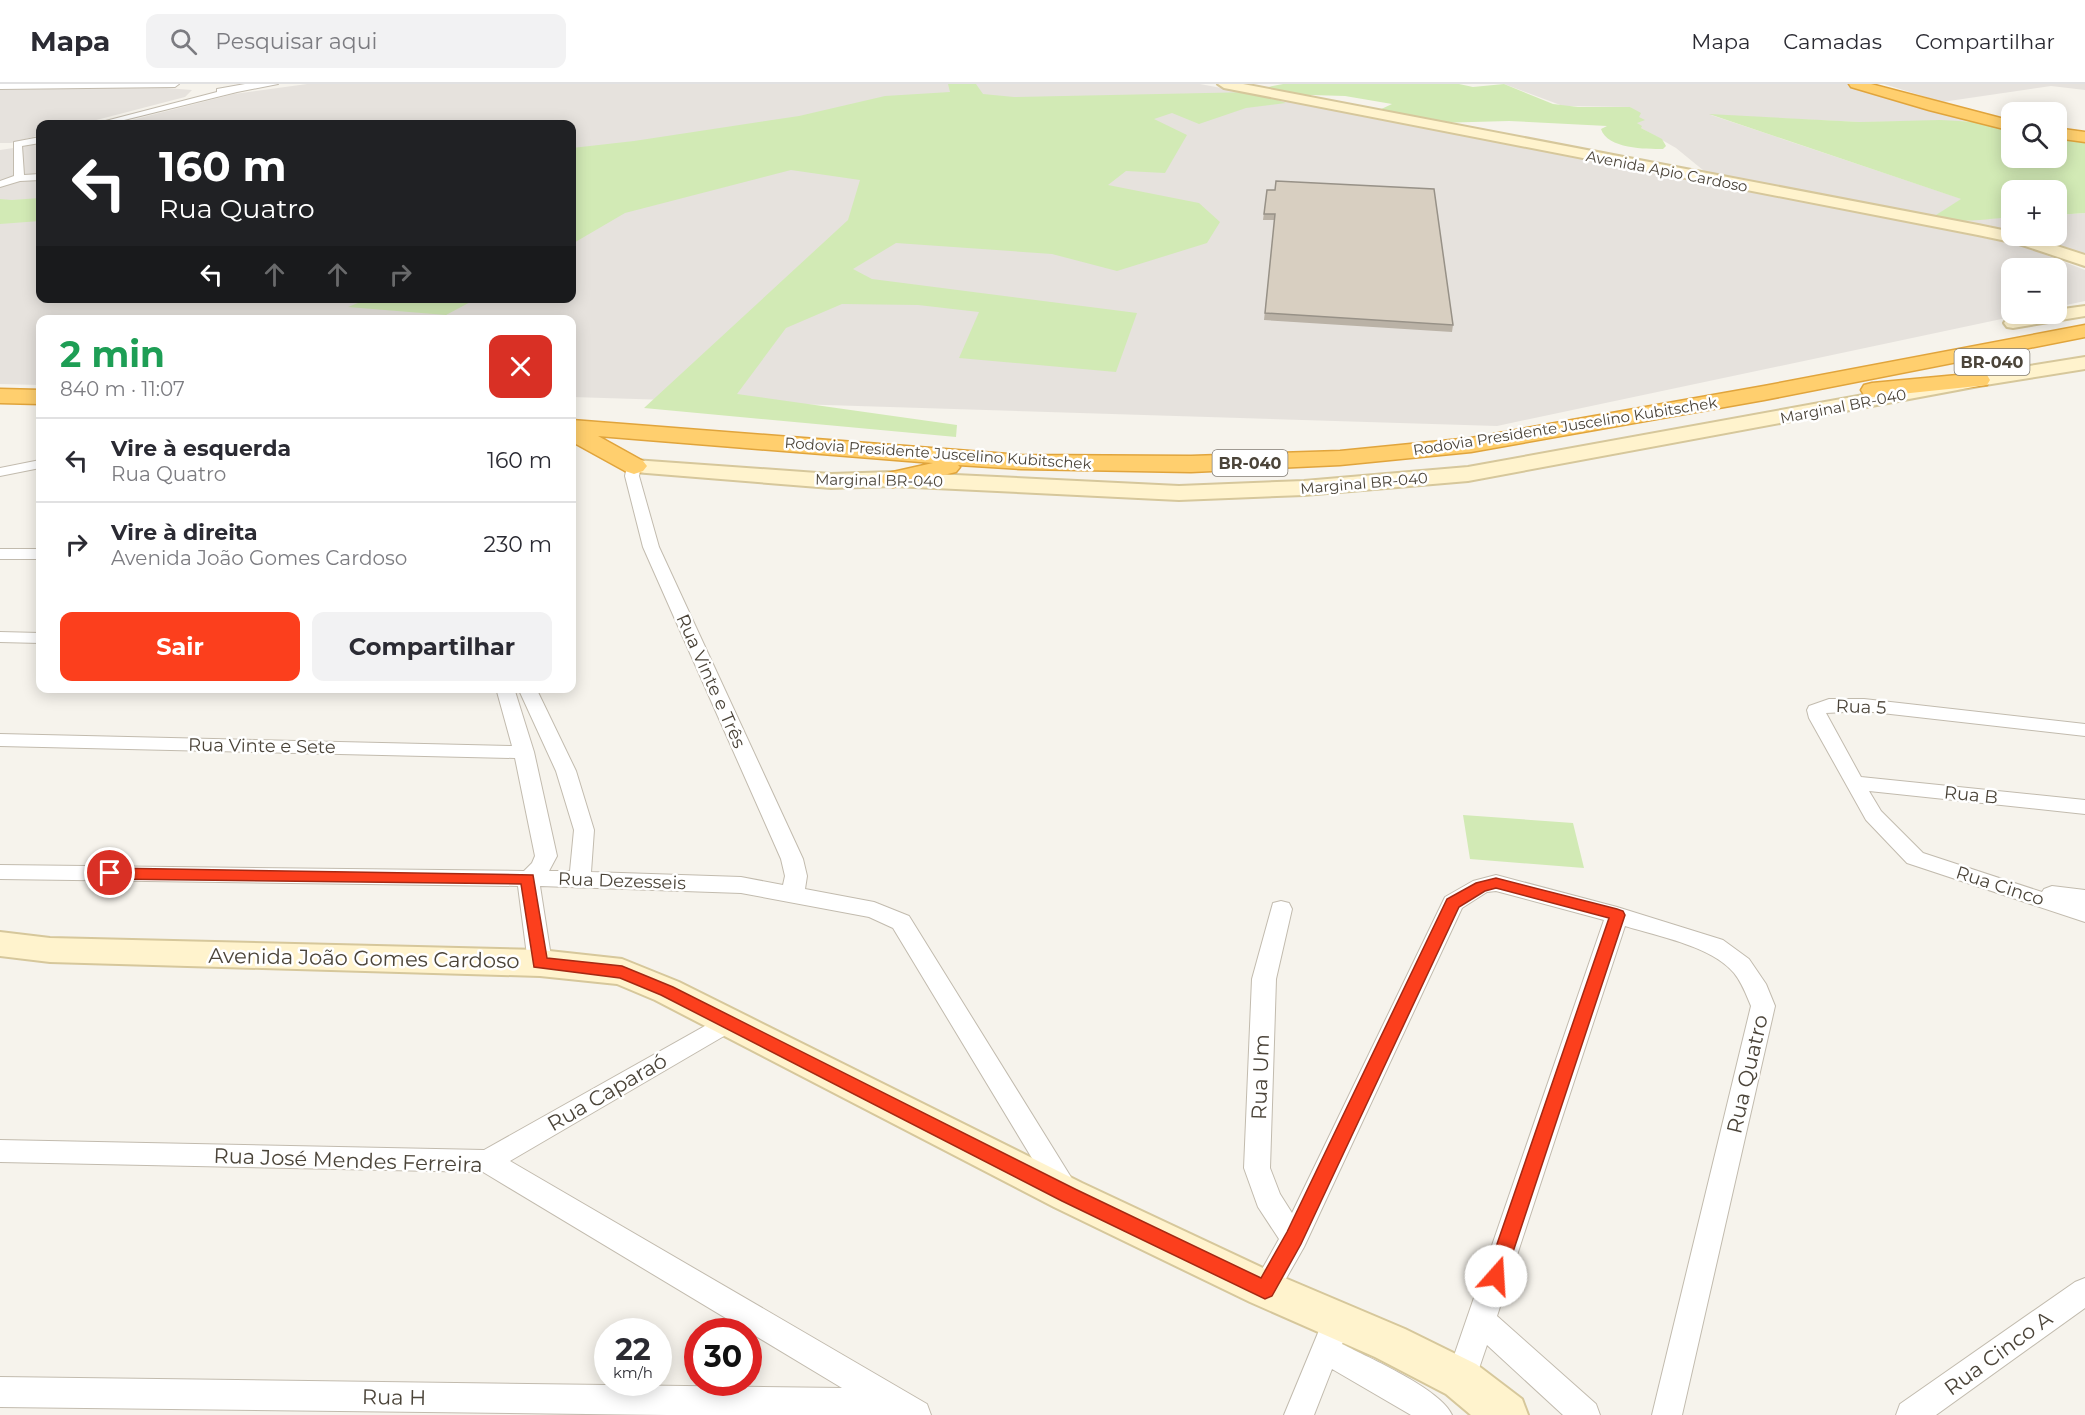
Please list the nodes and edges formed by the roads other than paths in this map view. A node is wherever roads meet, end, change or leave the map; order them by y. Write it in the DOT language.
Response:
graph roads {
  1 [pos="177,84"];
  2 [pos="273,84"];
  3 [pos="1224,84"];
  4 [pos="1856,84"];
  5 [pos="1871,84"];
  6 [pos="0,86"];
  7 [pos="249,86"];
  8 [pos="214,87"];
  9 [pos="233,91"];
  10 [pos="198,98"];
  11 [pos="114,120"];
  12 [pos="2001,121"];
  13 [pos="2001,122"];
  14 [pos="2067,133"];
  15 [pos="2085,135"];
  16 [pos="36,141"];
  17 [pos="36,177"];
  18 [pos="20,178"];
  19 [pos="36,185"];
  20 [pos="0,186"];
  21 [pos="2085,261"];
  22 [pos="2085,311"];
  23 [pos="2067,314"];
  24 [pos="2008,324"];
  25 [pos="2085,331"];
  26 [pos="2085,345"];
  27 [pos="2085,363"];
  28 [pos="1979,380"];
  29 [pos="0,386"];
  30 [pos="36,387"];
  31 [pos="1815,390"];
  32 [pos="0,396"];
  33 [pos="36,398"];
  34 [pos="576,434"];
  35 [pos="36,465"];
  36 [pos="634,466"];
  37 [pos="949,466"];
  38 [pos="0,472"];
  39 [pos="893,479"];
  40 [pos="0,554"];
  41 [pos="36,554"];
  42 [pos="0,638"];
  43 [pos="36,638"];
  44 [pos="506,693"];
  45 [pos="529,693"];
  46 [pos="2085,730"];
  47 [pos="0,740"];
  48 [pos="524,752"];
  49 [pos="1857,783"];
  50 [pos="2085,807"];
  51 [pos="1915,858"];
  52 [pos="6,875"];
  53 [pos="528,879"];
  54 [pos="580,879"];
  55 [pos="2006,888"];
  56 [pos="793,893"];
  57 [pos="2085,898"];
  58 [pos="1281,909"];
  59 [pos="2085,914"];
  60 [pos="1617,915"];
  61 [pos="0,944"];
  62 [pos="50,950"];
  63 [pos="0,962"];
  64 [pos="540,963"];
  65 [pos="728,1022"];
  66 [pos="0,1151"];
  67 [pos="487,1161"];
  68 [pos="1068,1195"];
  69 [pos="1294,1238"];
  70 [pos="1265,1289"];
  71 [pos="2085,1291"];
  72 [pos="1481,1321"];
  73 [pos="1331,1335"];
  74 [pos="1461,1379"];
  75 [pos="0,1392"];
  76 [pos="906,1409"];
  77 [pos="1299,1415"];
  78 [pos="1437,1415"];
  79 [pos="1506,1415"];
  80 [pos="1585,1415"];
  81 [pos="1666,1415"];
  82 [pos="1911,1415"];
  1 -- 6 [label="street"];
  2 -- 7 [label="street"];
  3 -- 21 [label="main road, Avenida Apio Cardoso"];
  4 -- 13 [label="highway"];
  5 -- 12 [label="highway"];
  7 -- 9 [label="street"];
  8 -- 9 [label="street"];
  8 -- 10 [label="street"];
  9 -- 10 [label="street"];
  10 -- 11 [label="street"];
  14 -- 15 [label="highway"];
  16 -- 18 [label="street"];
  17 -- 18 [label="street"];
  18 -- 20 [label="street"];
  19 -- 20 [label="street"];
  22 -- 23 [label="main road"];
  24 -- 31 [label="highway"];
  25 -- 31 [label="highway, Rodovia Presidente Juscelino Kubitschek / BR-040"];
  26 -- 31 [label="highway, Rodovia Presidente Juscelino Kubitschek / BR-040"];
  27 -- 28 [label="main road, Marginal BR-040"];
  28 -- 31 [label="highway"];
  28 -- 39 [label="main road, Marginal BR-040"];
  29 -- 30 [label="highway"];
  31 -- 34 [label="highway, Rodovia Presidente Juscelino Kubitschek / BR-040"];
  31 -- 37 [label="highway, Rodovia Presidente Juscelino Kubitschek / BR-040"];
  32 -- 33 [label="highway"];
  34 -- 36 [label="highway"];
  34 -- 37 [label="highway, Rodovia Presidente Juscelino Kubitschek / BR-040"];
  35 -- 38 [label="street"];
  36 -- 39 [label="main road, Marginal BR-040"];
  36 -- 56 [label="street, Rua Vinte e Três"];
  37 -- 39 [label="highway"];
  40 -- 41 [label="street"];
  42 -- 43 [label="street"];
  44 -- 48 [label="street"];
  45 -- 54 [label="street"];
  46 -- 49 [label="street, Rua 5"];
  47 -- 48 [label="street, Rua Vinte e Sete"];
  48 -- 53 [label="street"];
  49 -- 50 [label="street, Rua B"];
  49 -- 51 [label="street, Rua 5"];
  51 -- 55 [label="street, Rua Cinco"];
  52 -- 53 [label="street, Rua Dezesseis"];
  53 -- 54 [label="street, Rua Dezesseis"];
  53 -- 64 [label="street"];
  54 -- 56 [label="street, Rua Dezesseis"];
  55 -- 57 [label="street"];
  55 -- 59 [label="street, Rua Cinco"];
  56 -- 68 [label="street, Rua Dezesseis"];
  58 -- 69 [label="street, Rua Um"];
  60 -- 69 [label="street, Rua Quatro"];
  60 -- 72 [label="street"];
  60 -- 81 [label="street, Rua Quatro"];
  61 -- 62 [label="main road, Avenida João Gomes Cardoso"];
  62 -- 63 [label="main road, Avenida João Gomes Cardoso"];
  62 -- 64 [label="main road, Avenida João Gomes Cardoso"];
  64 -- 65 [label="main road, Avenida João Gomes Cardoso"];
  65 -- 67 [label="street, Rua Caparaó"];
  65 -- 68 [label="main road, Avenida João Gomes Cardoso"];
  66 -- 67 [label="street, Rua José Mendes Ferreira"];
  67 -- 76 [label="street, Rua José Mendes Ferreira"];
  68 -- 70 [label="main road, Avenida João Gomes Cardoso"];
  69 -- 70 [label="street, Rua Quatro"];
  70 -- 73 [label="main road, Avenida João Gomes Cardoso"];
  71 -- 82 [label="street, Rua Cinco A"];
  72 -- 74 [label="street"];
  72 -- 80 [label="street"];
  73 -- 74 [label="main road, Avenida João Gomes Cardoso"];
  73 -- 77 [label="street"];
  73 -- 78 [label="street"];
  74 -- 79 [label="main road, Avenida João Gomes Cardoso"];
  75 -- 76 [label="street, Rua H"];
}
